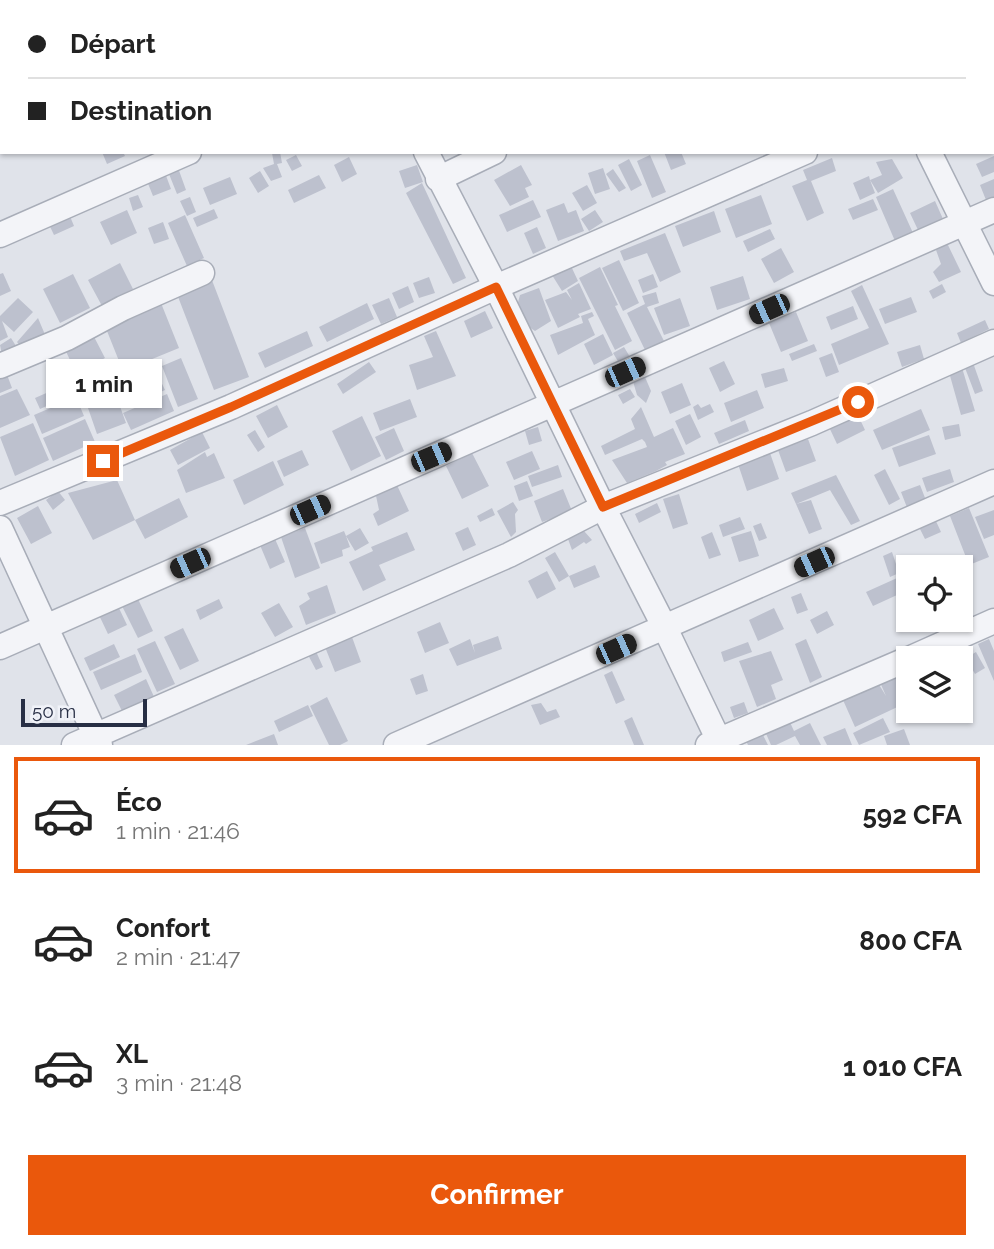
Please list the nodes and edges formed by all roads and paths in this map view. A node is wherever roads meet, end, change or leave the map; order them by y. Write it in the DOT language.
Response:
graph roads {
  1 [pos="184,154"];
  2 [pos="427,154"];
  3 [pos="490,154"];
  4 [pos="800,154"];
  5 [pos="930,154"];
  6 [pos="438,179"];
  7 [pos="994,210"];
  8 [pos="965,223"];
  9 [pos="0,235"];
  10 [pos="202,273"];
  11 [pos="994,282"];
  12 [pos="496,287"];
  13 [pos="994,342"];
  14 [pos="0,366"];
  15 [pos="552,404"];
  16 [pos="994,482"];
  17 [pos="0,503"];
  18 [pos="603,507"];
  19 [pos="0,528"];
  20 [pos="994,621"];
  21 [pos="46,628"];
  22 [pos="665,628"];
  23 [pos="939,646"];
  24 [pos="0,647"];
  25 [pos="896,665"];
  26 [pos="90,742"];
  27 [pos="716,744"];
  28 [pos="396,745"];
  1 -- 9 [label="street"];
  2 -- 6 [label="street"];
  3 -- 6 [label="street"];
  4 -- 12 [label="street"];
  5 -- 8 [label="street"];
  6 -- 12 [label="street"];
  7 -- 8 [label="street"];
  8 -- 11 [label="street"];
  8 -- 15 [label="street"];
  10 -- 14 [label="street"];
  12 -- 15 [label="street"];
  12 -- 17 [label="street"];
  13 -- 18 [label="street"];
  15 -- 18 [label="street"];
  15 -- 21 [label="street"];
  16 -- 22 [label="street"];
  18 -- 22 [label="street"];
  18 -- 26 [label="street"];
  19 -- 21 [label="street"];
  20 -- 23 [label="street"];
  21 -- 24 [label="street"];
  21 -- 26 [label="street"];
  22 -- 27 [label="street"];
  22 -- 28 [label="street"];
  25 -- 27 [label="street"];
}
